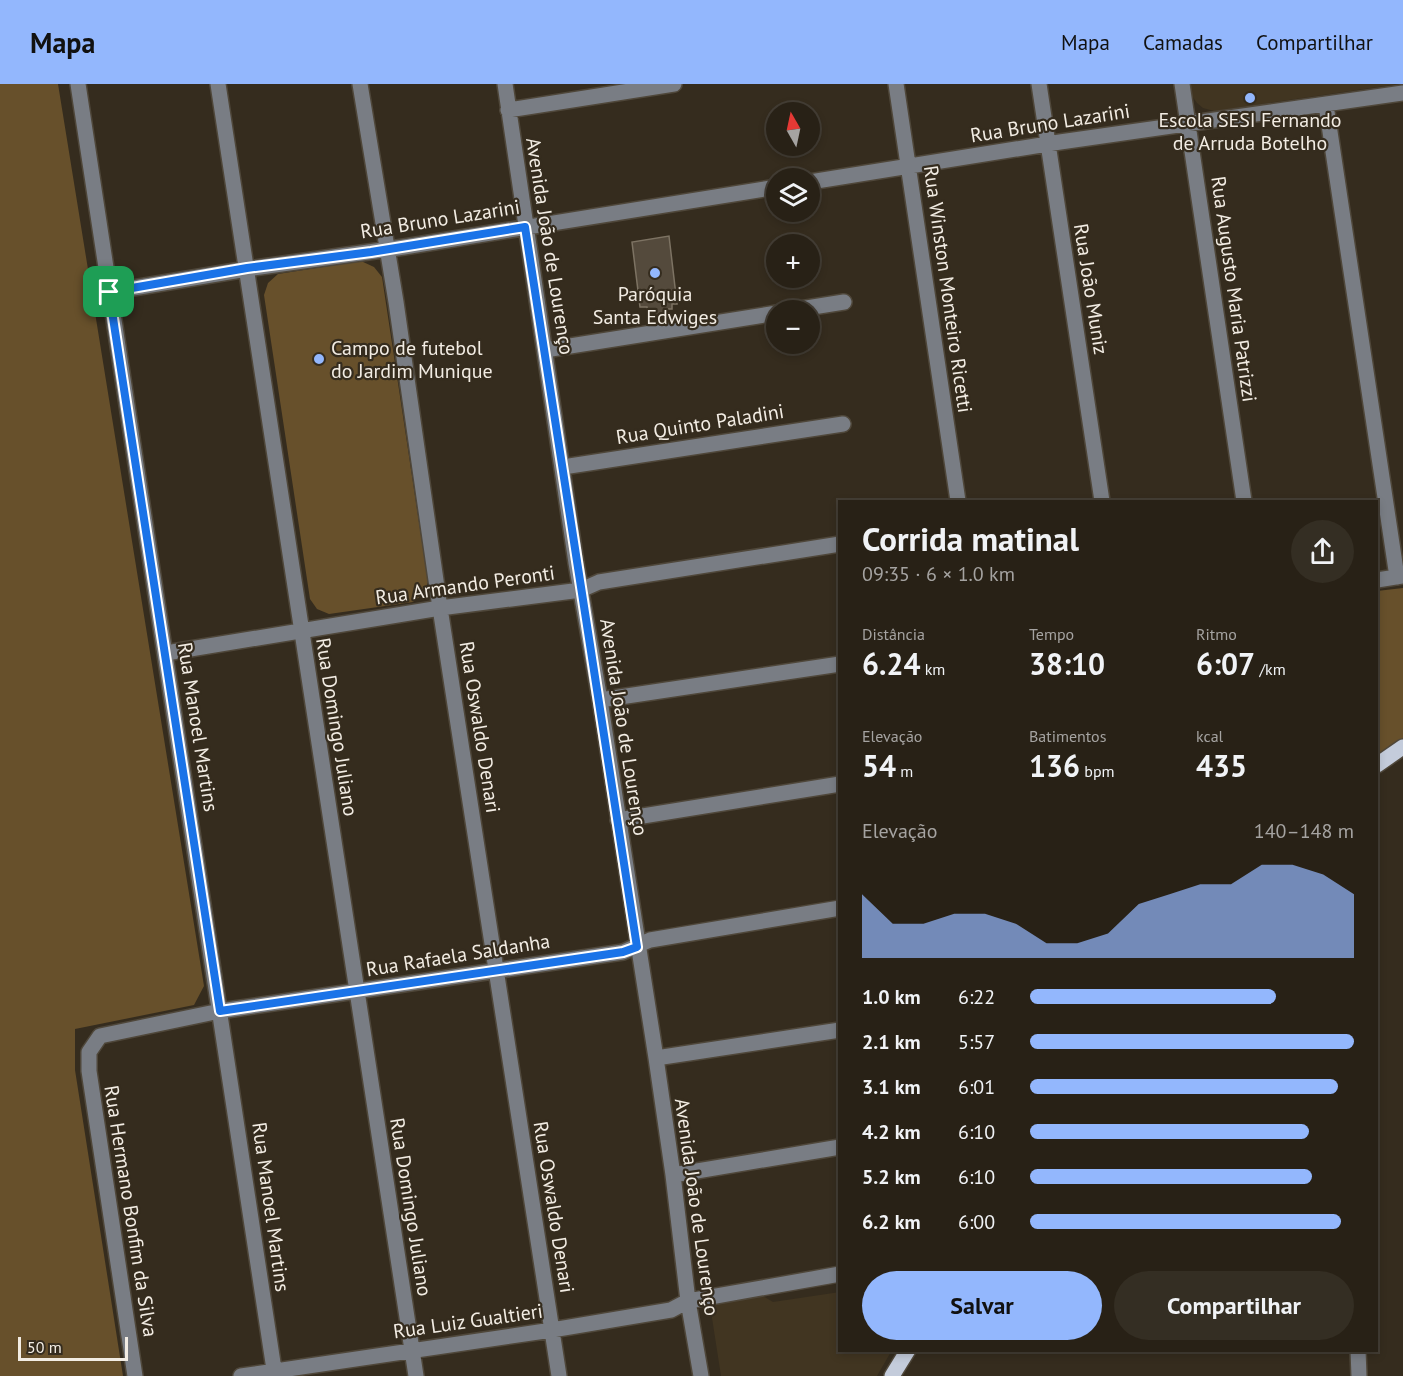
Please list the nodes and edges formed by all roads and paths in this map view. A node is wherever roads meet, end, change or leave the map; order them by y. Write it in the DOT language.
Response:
graph roads {
  1 [pos="78,84"];
  2 [pos="218,84"];
  3 [pos="360,84"];
  4 [pos="505,84"];
  5 [pos="674,84"];
  6 [pos="896,84"];
  7 [pos="1039,84"];
  8 [pos="1182,84"];
  9 [pos="1403,93"];
  10 [pos="1326,105"];
  11 [pos="508,110"];
  12 [pos="1188,124"];
  13 [pos="1048,144"];
  14 [pos="909,166"];
  15 [pos="820,180"];
  16 [pos="766,190"];
  17 [pos="525,227"];
  18 [pos="387,249"];
  19 [pos="247,268"];
  20 [pos="109,292"];
  21 [pos="844,302"];
  22 [pos="820,306"];
  23 [pos="766,315"];
  24 [pos="545,350"];
  25 [pos="843,424"];
  26 [pos="563,466"];
  27 [pos="958,500"];
  28 [pos="1102,500"];
  29 [pos="1244,500"];
  30 [pos="838,544"];
  31 [pos="1400,576"];
  32 [pos="1378,580"];
  33 [pos="581,590"];
  34 [pos="440,608"];
  35 [pos="302,631"];
  36 [pos="166,653"];
  37 [pos="838,664"];
  38 [pos="600,700"];
  39 [pos="1403,747"];
  40 [pos="1378,764"];
  41 [pos="838,784"];
  42 [pos="618,820"];
  43 [pos="838,908"];
  44 [pos="637,947"];
  45 [pos="497,970"];
  46 [pos="357,992"];
  47 [pos="220,1011"];
  48 [pos="838,1030"];
  49 [pos="89,1052"];
  50 [pos="656,1058"];
  51 [pos="838,1147"];
  52 [pos="673,1175"];
  53 [pos="838,1274"];
  54 [pos="688,1301"];
  55 [pos="552,1330"];
  56 [pos="412,1351"];
  57 [pos="907,1352"];
  58 [pos="1358,1352"];
  59 [pos="275,1374"];
  60 [pos="135,1376"];
  61 [pos="242,1376"];
  62 [pos="416,1376"];
  63 [pos="559,1376"];
  64 [pos="700,1376"];
  65 [pos="892,1376"];
  66 [pos="1359,1376"];
  1 -- 20 [label="street, Rua Manoel Martins"];
  2 -- 19 [label="street, Rua Domingo Juliano"];
  3 -- 18 [label="street, Rua Oswaldo Denari"];
  4 -- 11 [label="street, Avenida João de Lourenço"];
  5 -- 11 [label="street"];
  6 -- 14 [label="street, Rua Winston Monteiro Ricetti"];
  7 -- 13 [label="street, Rua João Muniz"];
  8 -- 12 [label="street, Rua Augusto Maria Patrizzi"];
  9 -- 10 [label="street, Rua Bruno Lazarini"];
  10 -- 12 [label="street, Rua Bruno Lazarini"];
  10 -- 31 [label="street"];
  11 -- 17 [label="street, Avenida João de Lourenço"];
  12 -- 13 [label="street, Rua Bruno Lazarini"];
  12 -- 29 [label="street, Rua Augusto Maria Patrizzi"];
  13 -- 14 [label="street, Rua Bruno Lazarini"];
  13 -- 28 [label="street, Rua João Muniz"];
  14 -- 15 [label="street, Rua Bruno Lazarini"];
  14 -- 27 [label="street, Rua Winston Monteiro Ricetti"];
  16 -- 17 [label="street, Rua Bruno Lazarini"];
  17 -- 18 [label="street, Rua Bruno Lazarini"];
  17 -- 24 [label="street, Avenida João de Lourenço"];
  18 -- 19 [label="street, Rua Bruno Lazarini"];
  18 -- 34 [label="street, Rua Oswaldo Denari"];
  19 -- 20 [label="street, Rua Bruno Lazarini"];
  19 -- 35 [label="street, Rua Domingo Juliano"];
  20 -- 36 [label="street, Rua Manoel Martins"];
  21 -- 22 [label="street"];
  23 -- 24 [label="street"];
  24 -- 26 [label="street, Avenida João de Lourenço"];
  25 -- 26 [label="street, Rua Quinto Paladini"];
  26 -- 33 [label="street, Avenida João de Lourenço"];
  30 -- 33 [label="street, Rua Armando Peronti"];
  31 -- 32 [label="street"];
  33 -- 34 [label="street, Rua Armando Peronti"];
  33 -- 38 [label="street, Avenida João de Lourenço"];
  34 -- 35 [label="street, Rua Armando Peronti"];
  34 -- 45 [label="street, Rua Oswaldo Denari"];
  35 -- 36 [label="street, Rua Armando Peronti"];
  35 -- 46 [label="street, Rua Domingo Juliano"];
  36 -- 47 [label="street, Rua Manoel Martins"];
  37 -- 38 [label="street"];
  38 -- 42 [label="street, Avenida João de Lourenço"];
  39 -- 40 [label="main road"];
  41 -- 42 [label="street"];
  42 -- 44 [label="street, Avenida João de Lourenço"];
  43 -- 44 [label="street, Rua Rafaela Saldanha"];
  44 -- 45 [label="street, Rua Rafaela Saldanha"];
  44 -- 50 [label="street, Avenida João de Lourenço"];
  45 -- 46 [label="street, Rua Rafaela Saldanha"];
  45 -- 55 [label="street, Rua Oswaldo Denari"];
  46 -- 47 [label="street, Rua Rafaela Saldanha"];
  46 -- 56 [label="street, Rua Domingo Juliano"];
  47 -- 49 [label="street, Rua Rafaela Saldanha"];
  47 -- 59 [label="street, Rua Manoel Martins"];
  48 -- 50 [label="street"];
  49 -- 60 [label="street, Rua Hermano Bonfim da Silva"];
  50 -- 52 [label="street, Avenida João de Lourenço"];
  51 -- 52 [label="street"];
  52 -- 54 [label="street, Avenida João de Lourenço"];
  53 -- 54 [label="street, Rua Luiz Gualtieri"];
  54 -- 55 [label="street, Rua Luiz Gualtieri"];
  54 -- 64 [label="street, Avenida João de Lourenço"];
  55 -- 56 [label="street, Rua Luiz Gualtieri"];
  55 -- 63 [label="street, Rua Oswaldo Denari"];
  56 -- 59 [label="street, Rua Luiz Gualtieri"];
  56 -- 62 [label="street, Rua Domingo Juliano"];
  57 -- 65 [label="main road"];
  58 -- 66 [label="street"];
  59 -- 61 [label="street, Rua Luiz Gualtieri"];
}
